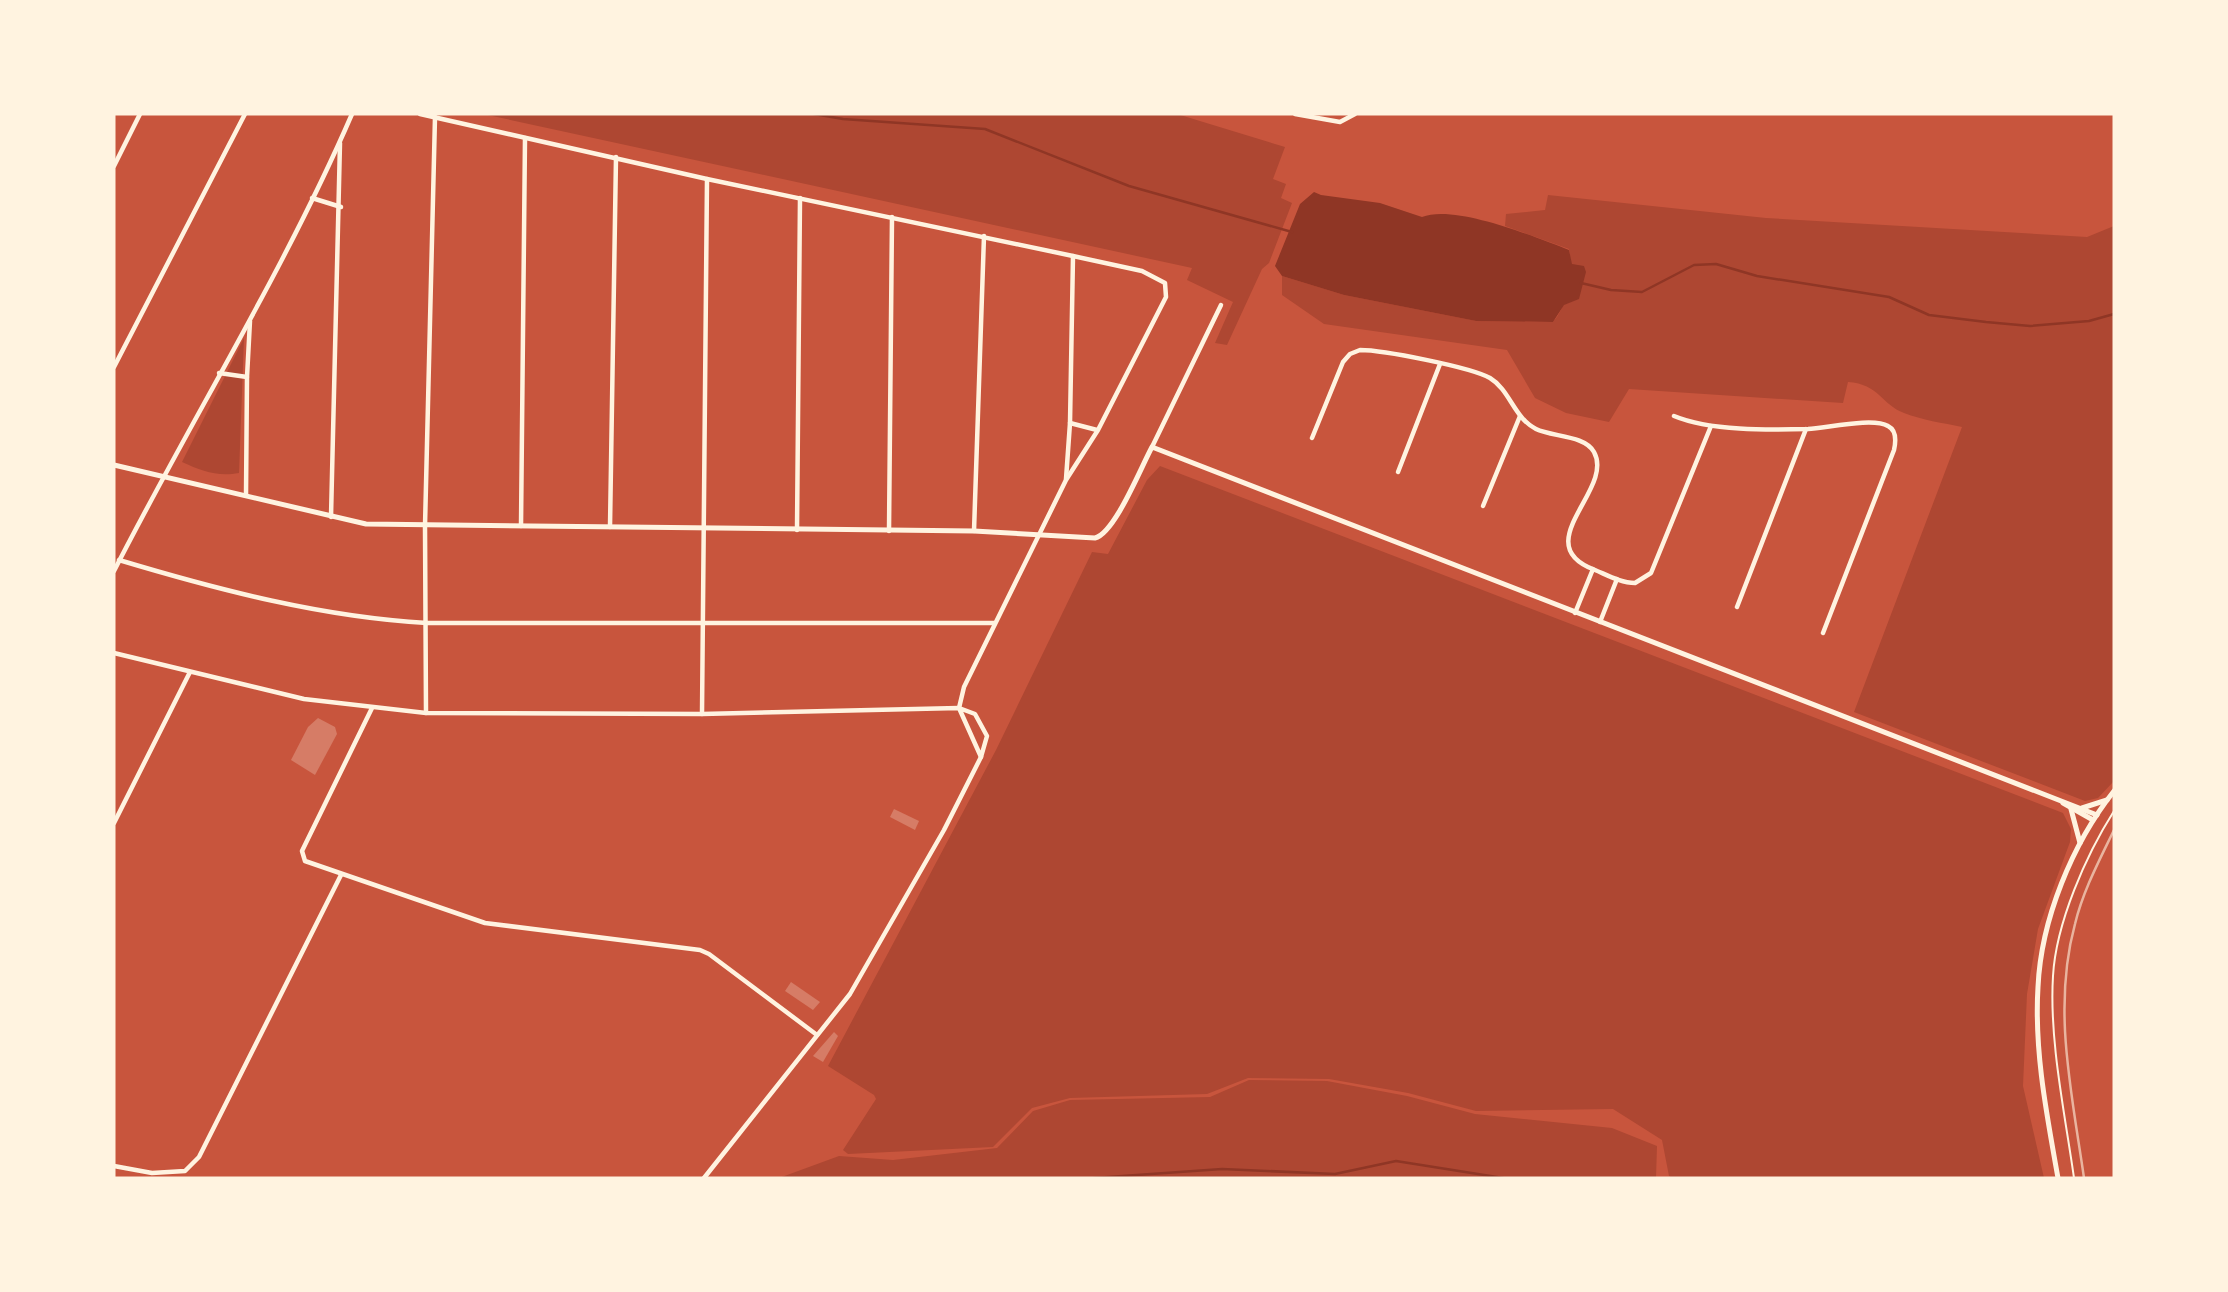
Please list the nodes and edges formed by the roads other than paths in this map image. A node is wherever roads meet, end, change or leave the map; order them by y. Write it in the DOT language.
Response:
graph roads {
  1 [pos="140,114"];
  2 [pos="245,114"];
  3 [pos="352,114"];
  4 [pos="420,114"];
  5 [pos="1296,114"];
  6 [pos="1355,114"];
  7 [pos="435,117"];
  8 [pos="525,138"];
  9 [pos="340,142"];
  10 [pos="616,157"];
  11 [pos="114,166"];
  12 [pos="707,179"];
  13 [pos="312,198"];
  14 [pos="800,198"];
  15 [pos="341,207"];
  16 [pos="892,217"];
  17 [pos="984,236"];
  18 [pos="1073,256"];
  19 [pos="1221,305"];
  20 [pos="251,318"];
  21 [pos="1440,364"];
  22 [pos="114,367"];
  23 [pos="219,373"];
  24 [pos="247,377"];
  25 [pos="1520,416"];
  26 [pos="1674,416"];
  27 [pos="1070,423"];
  28 [pos="1711,426"];
  29 [pos="1806,429"];
  30 [pos="1098,430"];
  31 [pos="1312,438"];
  32 [pos="1152,447"];
  33 [pos="114,465"];
  34 [pos="1398,472"];
  35 [pos="162,478"];
  36 [pos="1066,480"];
  37 [pos="246,495"];
  38 [pos="1483,506"];
  39 [pos="331,517"];
  40 [pos="425,526"];
  41 [pos="521,526"];
  42 [pos="610,527"];
  43 [pos="703,530"];
  44 [pos="797,530"];
  45 [pos="889,531"];
  46 [pos="974,531"];
  47 [pos="1038,535"];
  48 [pos="119,560"];
  49 [pos="1593,569"];
  50 [pos="114,571"];
  51 [pos="1617,579"];
  52 [pos="1737,607"];
  53 [pos="1575,613"];
  54 [pos="427,623"];
  55 [pos="702,623"];
  56 [pos="994,623"];
  57 [pos="1600,623"];
  58 [pos="1823,632"];
  59 [pos="114,653"];
  60 [pos="190,672"];
  61 [pos="372,708"];
  62 [pos="959,708"];
  63 [pos="426,713"];
  64 [pos="702,714"];
  65 [pos="981,757"];
  66 [pos="2114,791"];
  67 [pos="2107,800"];
  68 [pos="2061,801"];
  69 [pos="2082,808"];
  70 [pos="2071,809"];
  71 [pos="2095,818"];
  72 [pos="114,823"];
  73 [pos="2081,845"];
  74 [pos="341,875"];
  75 [pos="817,1035"];
  76 [pos="114,1166"];
  77 [pos="704,1178"];
  78 [pos="2058,1178"];
  1 -- 11 [label="street"];
  2 -- 22 [label="street"];
  3 -- 9 [label="street"];
  4 -- 7 [label="street"];
  5 -- 6 [label="street"];
  7 -- 8 [label="street"];
  7 -- 40 [label="street"];
  8 -- 10 [label="street"];
  8 -- 41 [label="street"];
  9 -- 13 [label="street"];
  9 -- 15 [label="street"];
  10 -- 12 [label="street"];
  10 -- 42 [label="street"];
  12 -- 14 [label="street"];
  12 -- 43 [label="street"];
  13 -- 15 [label="street"];
  13 -- 20 [label="street"];
  14 -- 16 [label="street"];
  14 -- 44 [label="street"];
  15 -- 39 [label="street"];
  16 -- 17 [label="street"];
  16 -- 45 [label="street"];
  17 -- 18 [label="street"];
  17 -- 46 [label="street"];
  18 -- 27 [label="street"];
  18 -- 30 [label="street"];
  19 -- 32 [label="street"];
  20 -- 23 [label="street"];
  20 -- 24 [label="street"];
  21 -- 25 [label="street"];
  21 -- 31 [label="street"];
  21 -- 34 [label="street"];
  23 -- 24 [label="street"];
  23 -- 35 [label="street"];
  24 -- 37 [label="street"];
  25 -- 38 [label="street"];
  25 -- 49 [label="street"];
  26 -- 28 [label="street"];
  27 -- 30 [label="street"];
  27 -- 36 [label="street"];
  28 -- 29 [label="street"];
  28 -- 51 [label="street"];
  29 -- 52 [label="street"];
  29 -- 58 [label="street"];
  30 -- 36 [label="street"];
  32 -- 47 [label="street"];
  32 -- 53 [label="street"];
  33 -- 35 [label="street"];
  35 -- 37 [label="street"];
  35 -- 48 [label="street"];
  36 -- 47 [label="street"];
  37 -- 39 [label="street"];
  39 -- 40 [label="street"];
  40 -- 41 [label="street"];
  40 -- 54 [label="street"];
  41 -- 42 [label="street"];
  42 -- 43 [label="street"];
  43 -- 44 [label="street"];
  43 -- 55 [label="street"];
  44 -- 45 [label="street"];
  45 -- 46 [label="street"];
  46 -- 47 [label="street"];
  47 -- 56 [label="street"];
  48 -- 50 [label="street"];
  48 -- 54 [label="street"];
  49 -- 51 [label="street"];
  49 -- 53 [label="street"];
  51 -- 57 [label="street"];
  53 -- 57 [label="street"];
  54 -- 55 [label="street"];
  54 -- 63 [label="street"];
  55 -- 56 [label="street"];
  55 -- 64 [label="street"];
  56 -- 62 [label="street"];
  57 -- 68 [label="street"];
  59 -- 60 [label="street"];
  60 -- 61 [label="street"];
  60 -- 72 [label="street"];
  61 -- 63 [label="street"];
  61 -- 74 [label="street"];
  62 -- 64 [label="street"];
  62 -- 65 [label="street"];
  62 -- 65 [label="street"];
  63 -- 64 [label="street"];
  65 -- 75 [label="street"];
  66 -- 67 [label="street"];
  67 -- 69 [label="street"];
  67 -- 71 [label="street"];
  68 -- 69 [label="street"];
  68 -- 70 [label="street"];
  69 -- 71 [label="street"];
  70 -- 71 [label="street"];
  70 -- 73 [label="street"];
  71 -- 73 [label="street"];
  73 -- 78 [label="street"];
  74 -- 75 [label="street"];
  74 -- 76 [label="street"];
  75 -- 77 [label="street"];
}
